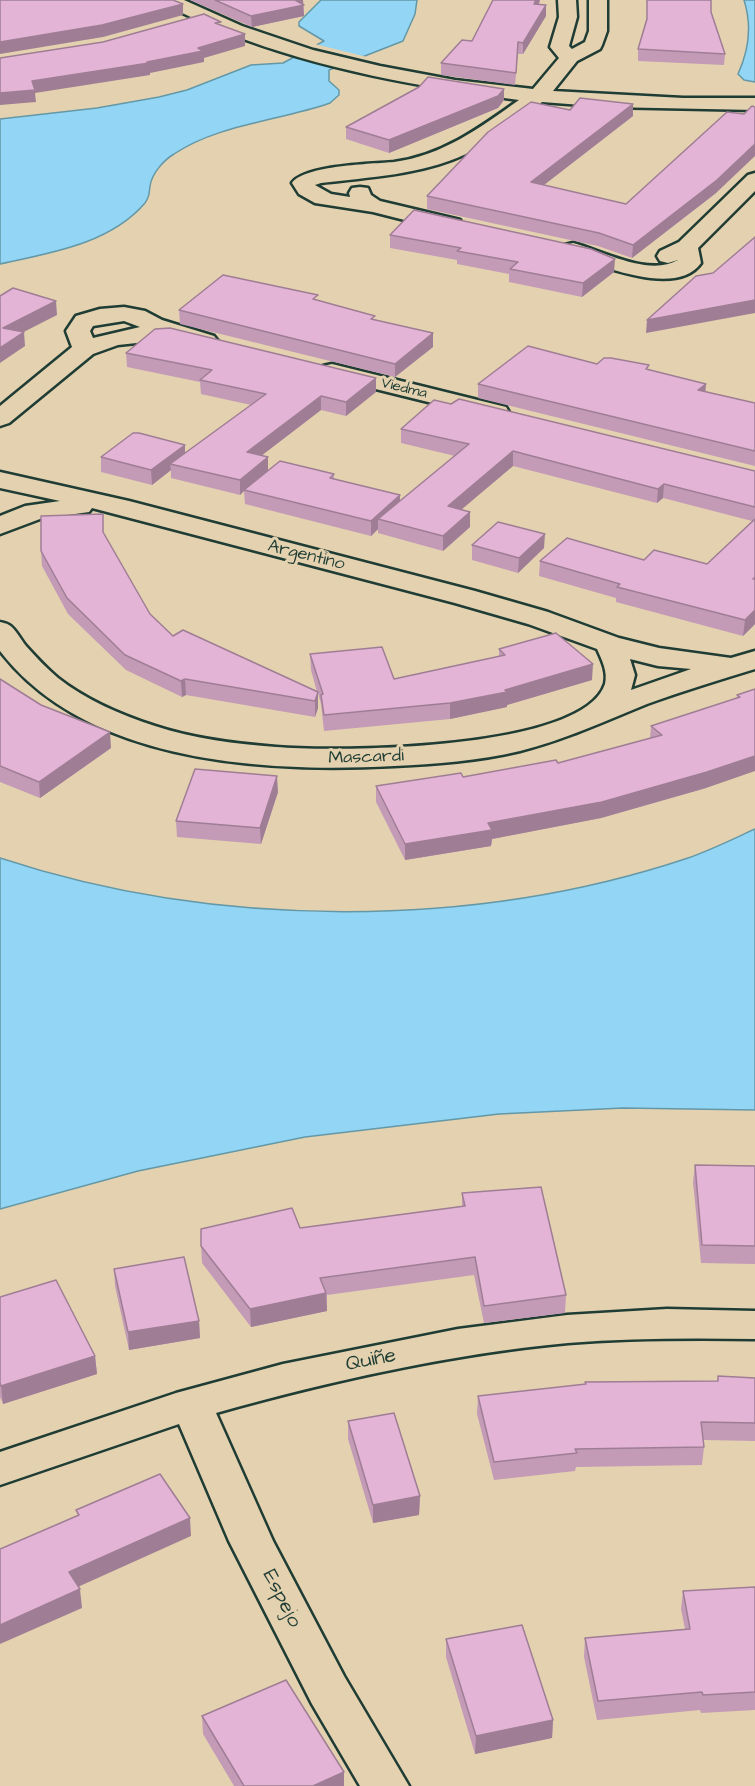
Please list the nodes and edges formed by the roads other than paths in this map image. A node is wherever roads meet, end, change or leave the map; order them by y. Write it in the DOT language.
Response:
graph roads {
  1 [pos="169,0"];
  2 [pos="567,0"];
  3 [pos="598,0"];
  4 [pos="203,18"];
  5 [pos="184,24"];
  6 [pos="570,57"];
  7 [pos="540,94"];
  8 [pos="755,104"];
  9 [pos="376,171"];
  10 [pos="755,179"];
  11 [pos="373,206"];
  12 [pos="476,230"];
  13 [pos="553,246"];
  14 [pos="225,345"];
  15 [pos="307,365"];
  16 [pos="0,418"];
  17 [pos="522,418"];
  18 [pos="0,480"];
  19 [pos="112,507"];
  20 [pos="0,526"];
  21 [pos="0,631"];
  22 [pos="609,644"];
  23 [pos="747,662"];
  24 [pos="595,714"];
  25 [pos="755,1325"];
  26 [pos="191,1404"];
  27 [pos="4,1467"];
  28 [pos="385,1786"];
  1 -- 4 [label="street"];
  2 -- 6 [label="street"];
  3 -- 6 [label="street"];
  4 -- 5 [label="street"];
  4 -- 7 [label="street"];
  6 -- 7 [label="street"];
  7 -- 8 [label="street"];
  7 -- 9 [label="street"];
  9 -- 11 [label="street"];
  9 -- 11 [label="street"];
  10 -- 13 [label="street"];
  11 -- 12 [label="street"];
  14 -- 16 [label="street"];
  15 -- 17 [label="street, Viedma"];
  18 -- 19 [label="street, Argentino"];
  19 -- 20 [label="street"];
  19 -- 22 [label="street, Argentino"];
  21 -- 24 [label="street, Mascardi"];
  22 -- 23 [label="street, Argentino"];
  22 -- 24 [label="street"];
  23 -- 24 [label="street, Mascardi"];
  25 -- 26 [label="street, Quiñe"];
  26 -- 27 [label="street, Quiñe"];
  26 -- 28 [label="street, Espejo"];
}
